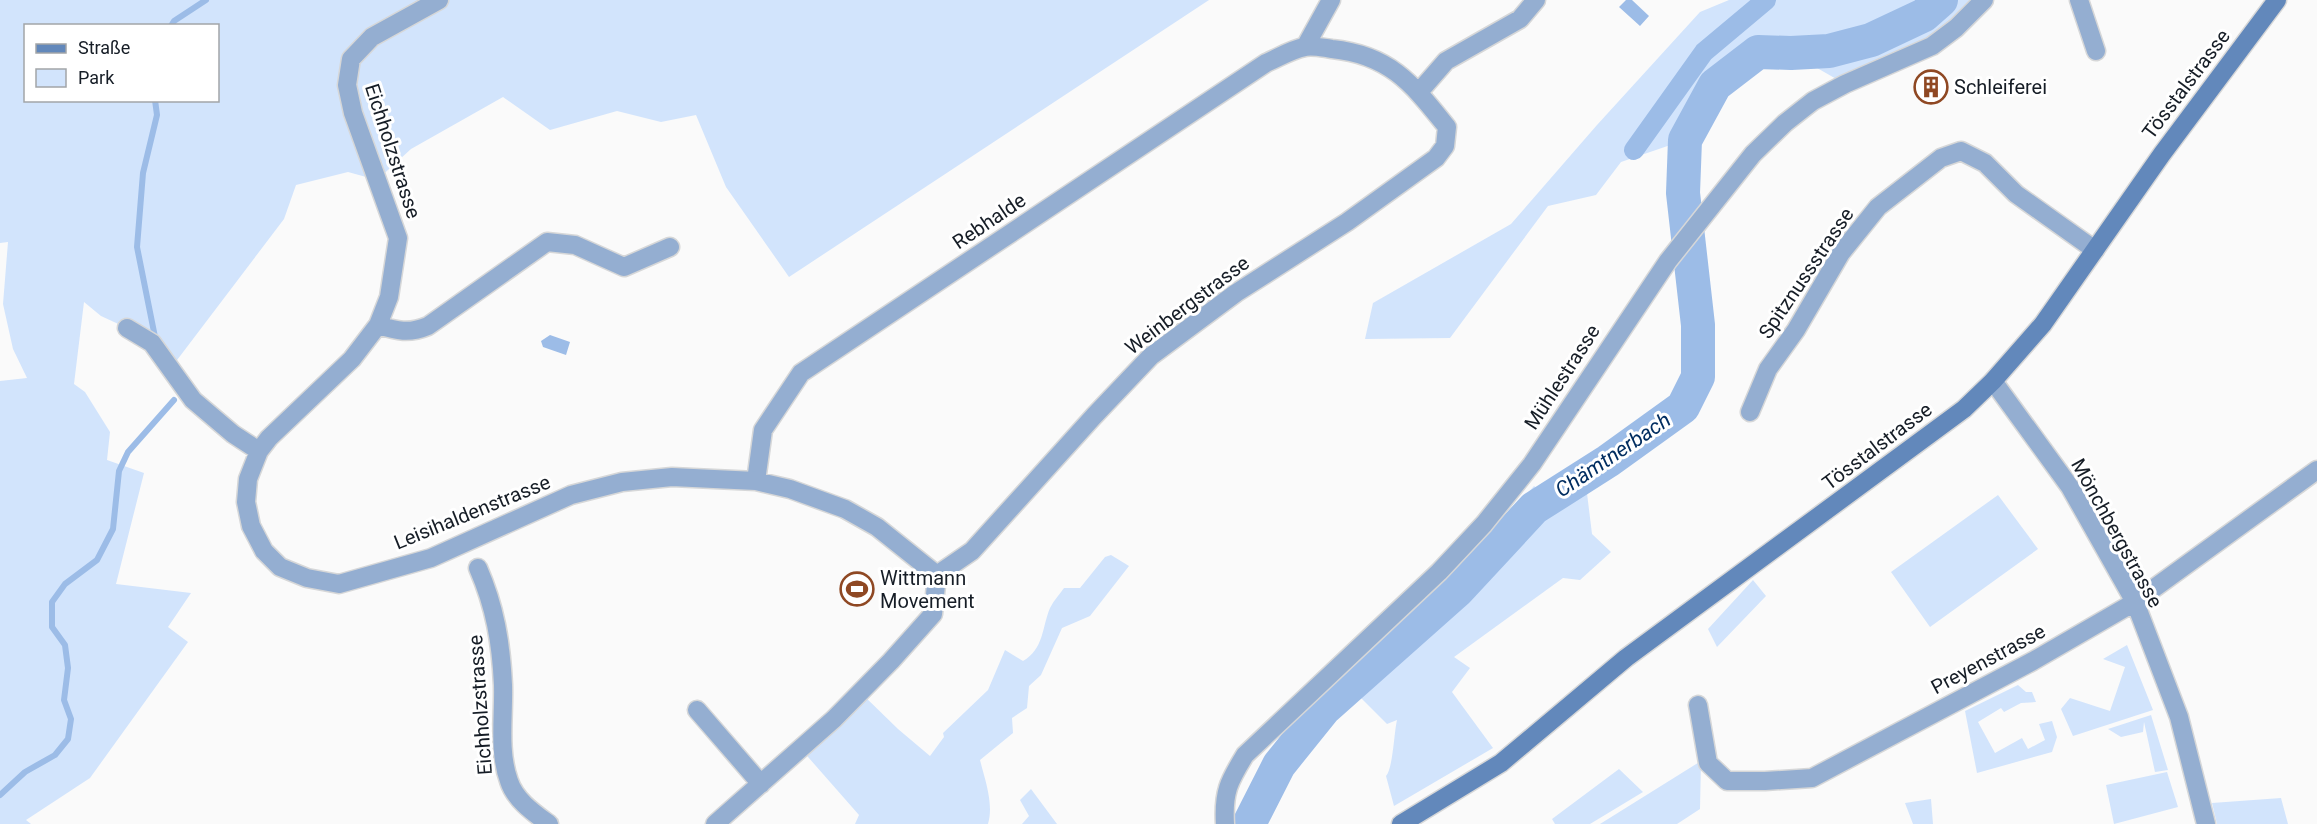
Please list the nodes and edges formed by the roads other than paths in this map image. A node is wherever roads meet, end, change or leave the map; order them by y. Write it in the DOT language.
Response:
graph roads {
  1 [pos="439,0"];
  2 [pos="1331,0"];
  3 [pos="1536,0"];
  4 [pos="1984,0"];
  5 [pos="2079,0"];
  6 [pos="2277,0"];
  7 [pos="1305,47"];
  8 [pos="2096,51"];
  9 [pos="1419,92"];
  10 [pos="670,247"];
  11 [pos="2095,250"];
  12 [pos="378,325"];
  13 [pos="127,328"];
  14 [pos="1993,381"];
  15 [pos="1750,412"];
  16 [pos="259,451"];
  17 [pos="2317,470"];
  18 [pos="756,481"];
  19 [pos="478,568"];
  20 [pos="937,575"];
  21 [pos="2135,602"];
  22 [pos="1698,705"];
  23 [pos="697,710"];
  24 [pos="761,784"];
  25 [pos="549,824"];
  26 [pos="716,824"];
  27 [pos="1225,824"];
  28 [pos="1401,824"];
  29 [pos="2206,824"];
  1 -- 12 [label="street, Eichholzstrasse"];
  2 -- 7 [label="street"];
  3 -- 9 [label="street"];
  4 -- 27 [label="street, Mühlestrasse"];
  5 -- 8 [label="street"];
  6 -- 11 [label="main road, Tösstalstrasse"];
  7 -- 9 [label="street, Weinbergstrasse"];
  7 -- 18 [label="street, Rebhalde"];
  9 -- 20 [label="street, Weinbergstrasse"];
  10 -- 12 [label="street"];
  11 -- 14 [label="main road, Tösstalstrasse"];
  11 -- 15 [label="street, Spitznussstrasse"];
  12 -- 16 [label="street, Leisihaldenstrasse"];
  13 -- 16 [label="street"];
  14 -- 21 [label="street, Mönchbergstrasse"];
  14 -- 28 [label="main road, Tösstalstrasse"];
  16 -- 18 [label="street, Leisihaldenstrasse"];
  17 -- 21 [label="street, Preyenstrasse"];
  18 -- 20 [label="street, Leisihaldenstrasse"];
  19 -- 25 [label="street, Eichholzstrasse"];
  20 -- 24 [label="street"];
  21 -- 22 [label="street, Preyenstrasse"];
  21 -- 29 [label="street, Mönchbergstrasse"];
  23 -- 24 [label="street"];
  24 -- 26 [label="street"];
}
